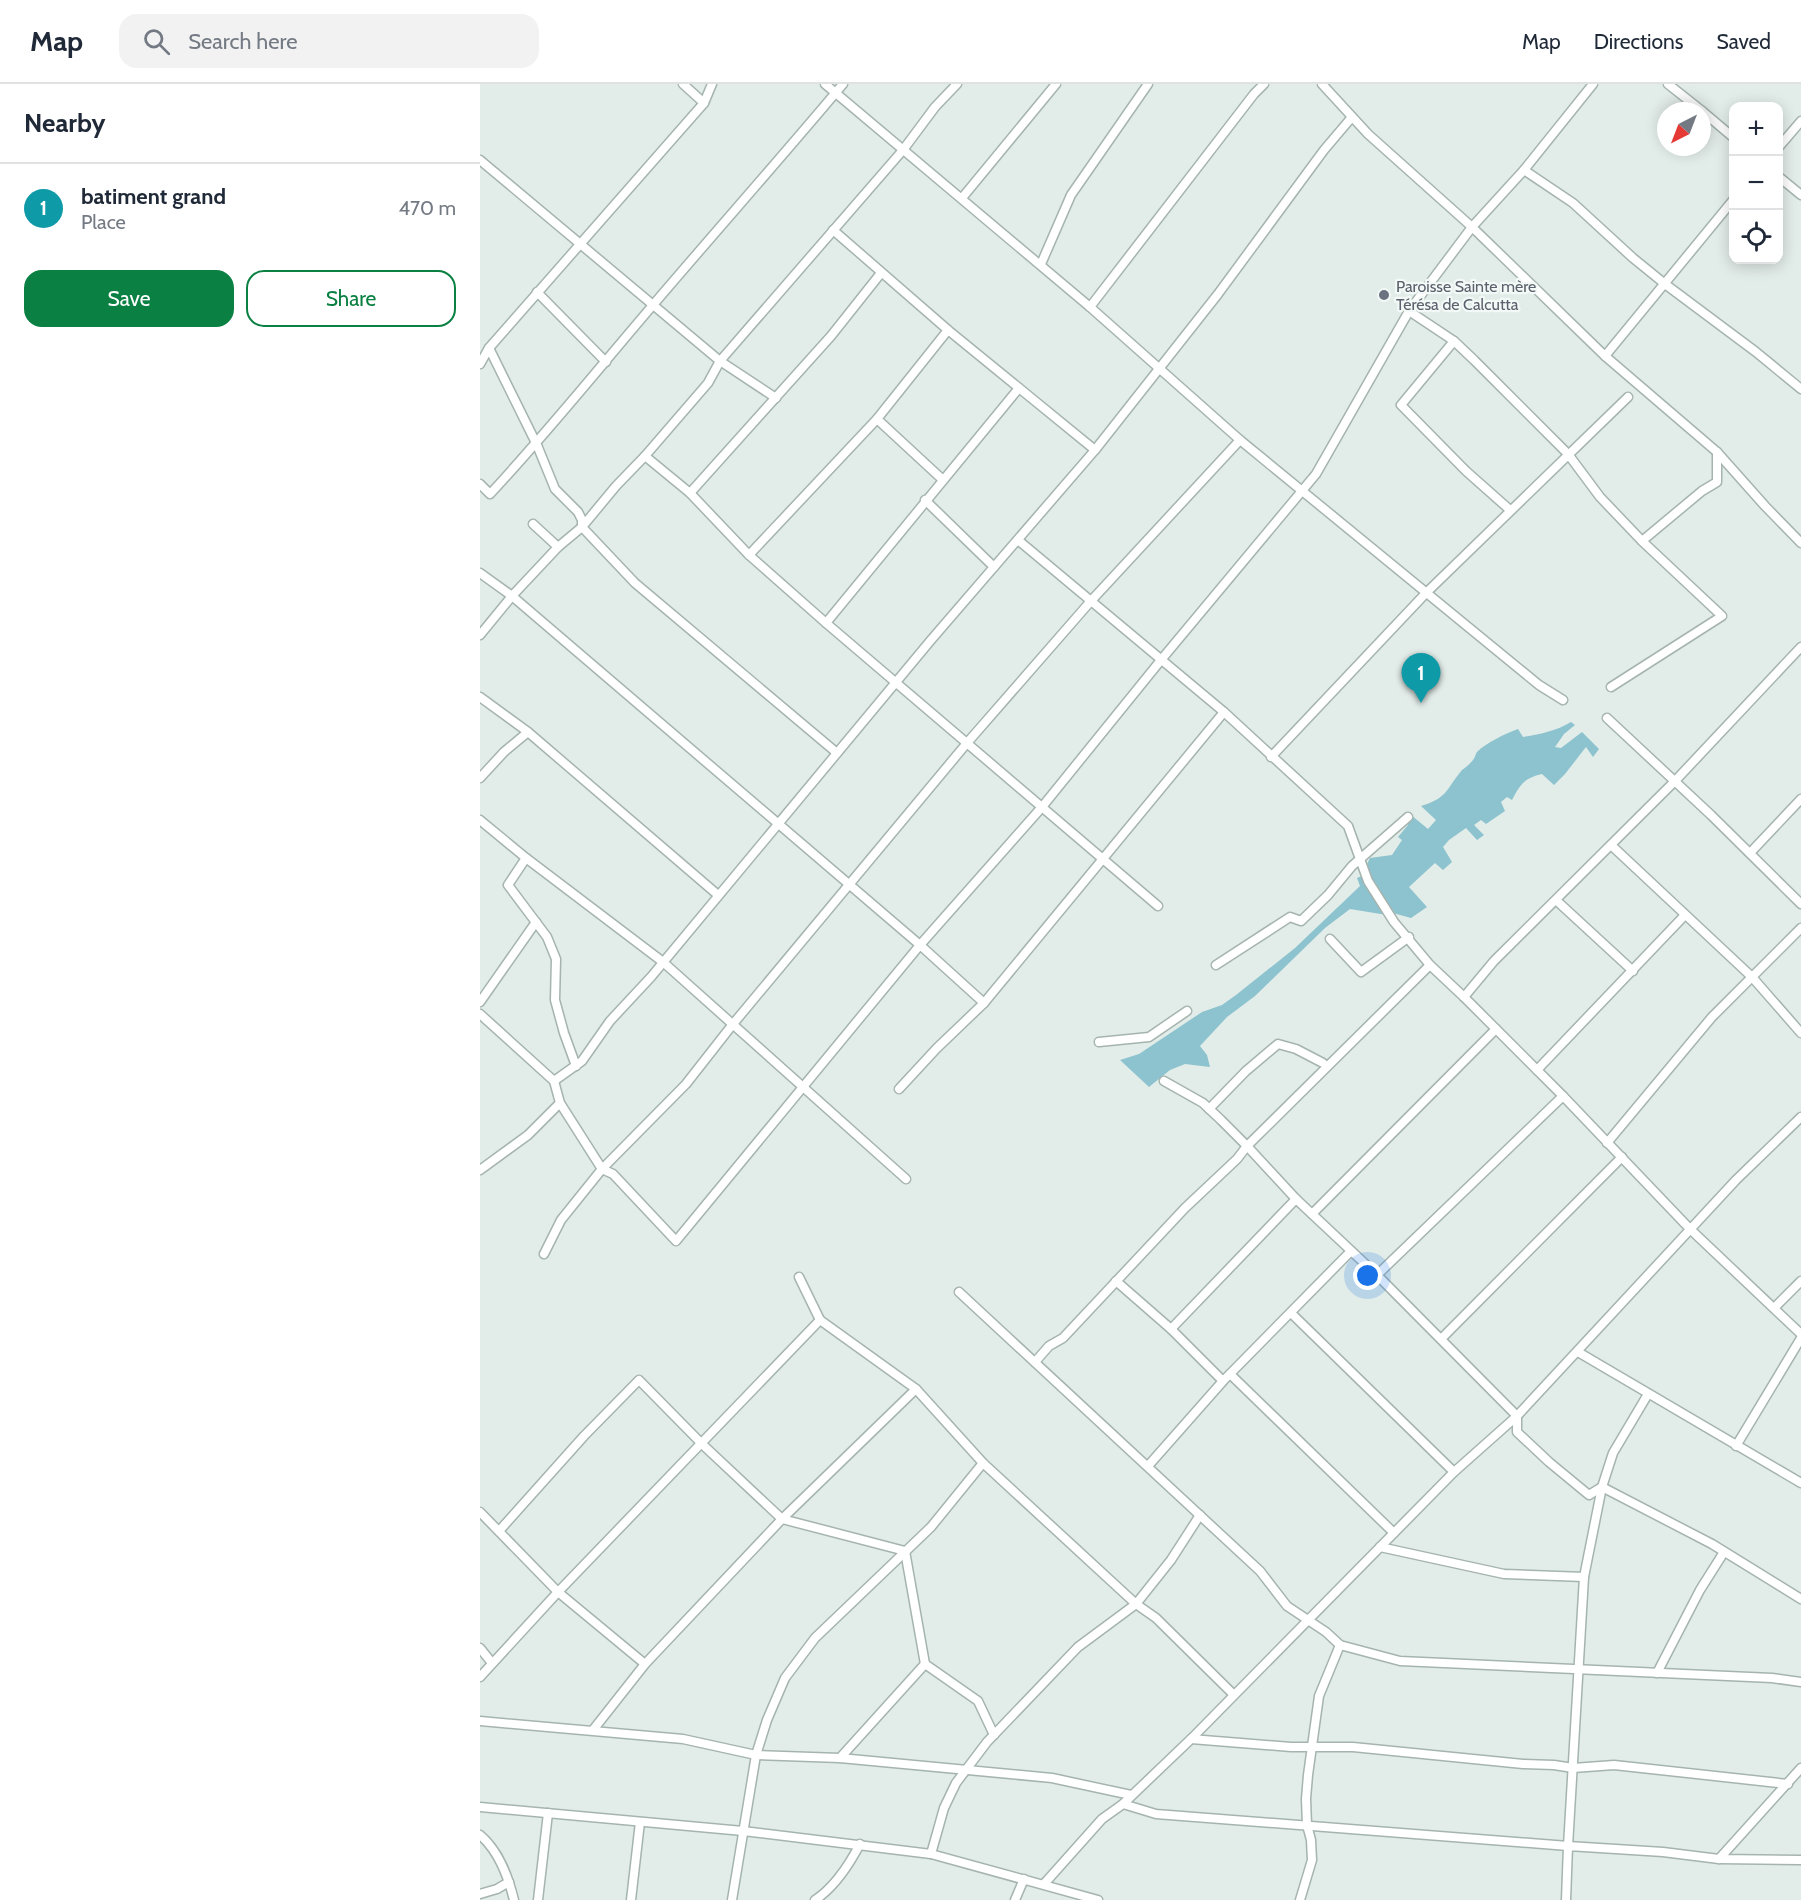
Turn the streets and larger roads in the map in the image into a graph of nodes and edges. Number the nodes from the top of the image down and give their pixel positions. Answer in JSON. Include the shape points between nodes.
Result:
{"nodes":[{"id":1,"x":683,"y":84,"type":"edge"},
{"id":2,"x":712,"y":84,"type":"edge"},
{"id":3,"x":825,"y":84,"type":"edge"},
{"id":4,"x":843,"y":84,"type":"edge"},
{"id":5,"x":957,"y":84,"type":"edge"},
{"id":6,"x":1056,"y":84,"type":"edge"},
{"id":7,"x":1148,"y":84,"type":"edge"},
{"id":8,"x":1264,"y":84,"type":"edge"},
{"id":9,"x":1322,"y":84,"type":"edge"},
{"id":10,"x":1593,"y":84,"type":"edge"},
{"id":11,"x":1668,"y":84,"type":"edge"},
{"id":12,"x":836,"y":92,"type":"junction"},
{"id":13,"x":1691,"y":102,"type":"edge"},
{"id":14,"x":704,"y":103,"type":"junction"},
{"id":15,"x":1352,"y":117,"type":"junction"},
{"id":16,"x":1711,"y":119,"type":"edge"},
{"id":17,"x":1801,"y":122,"type":"edge"},
{"id":18,"x":1729,"y":134,"type":"edge"},
{"id":19,"x":1783,"y":143,"type":"edge"},
{"id":20,"x":903,"y":150,"type":"junction"},
{"id":21,"x":480,"y":160,"type":"edge"},
{"id":22,"x":1524,"y":170,"type":"junction"},
{"id":23,"x":1783,"y":179,"type":"edge"},
{"id":24,"x":1801,"y":195,"type":"edge"},
{"id":25,"x":962,"y":198,"type":"junction"},
{"id":26,"x":1729,"y":206,"type":"edge"},
{"id":27,"x":1472,"y":227,"type":"junction"},
{"id":28,"x":833,"y":230,"type":"junction"},
{"id":29,"x":580,"y":243,"type":"junction"},
{"id":30,"x":1041,"y":264,"type":"junction"},
{"id":31,"x":881,"y":273,"type":"junction"},
{"id":32,"x":1665,"y":284,"type":"junction"},
{"id":33,"x":537,"y":292,"type":"junction"},
{"id":34,"x":652,"y":306,"type":"junction"},
{"id":35,"x":1090,"y":307,"type":"junction"},
{"id":36,"x":1409,"y":311,"type":"junction"},
{"id":37,"x":948,"y":330,"type":"junction"},
{"id":38,"x":1454,"y":341,"type":"junction"},
{"id":39,"x":489,"y":348,"type":"junction"},
{"id":40,"x":1605,"y":356,"type":"junction"},
{"id":41,"x":720,"y":361,"type":"junction"},
{"id":42,"x":606,"y":362,"type":"junction"},
{"id":43,"x":480,"y":364,"type":"edge"},
{"id":44,"x":1160,"y":369,"type":"junction"},
{"id":45,"x":1019,"y":388,"type":"junction"},
{"id":46,"x":1801,"y":389,"type":"edge"},
{"id":47,"x":1628,"y":397,"type":"dead end"},
{"id":48,"x":776,"y":398,"type":"junction"},
{"id":49,"x":877,"y":419,"type":"junction"},
{"id":50,"x":1239,"y":440,"type":"junction"},
{"id":51,"x":537,"y":445,"type":"junction"},
{"id":52,"x":1095,"y":450,"type":"junction"},
{"id":53,"x":1717,"y":452,"type":"junction"},
{"id":54,"x":1568,"y":454,"type":"junction"},
{"id":55,"x":645,"y":456,"type":"junction"},
{"id":56,"x":943,"y":480,"type":"junction"},
{"id":57,"x":480,"y":484,"type":"edge"},
{"id":58,"x":1302,"y":492,"type":"junction"},
{"id":59,"x":690,"y":493,"type":"junction"},
{"id":60,"x":925,"y":500,"type":"junction"},
{"id":61,"x":1510,"y":510,"type":"junction"},
{"id":62,"x":533,"y":524,"type":"dead end"},
{"id":63,"x":582,"y":527,"type":"junction"},
{"id":64,"x":1018,"y":540,"type":"junction"},
{"id":65,"x":1642,"y":541,"type":"junction"},
{"id":66,"x":1801,"y":543,"type":"edge"},
{"id":67,"x":558,"y":547,"type":"junction"},
{"id":68,"x":749,"y":555,"type":"junction"},
{"id":69,"x":994,"y":567,"type":"junction"},
{"id":70,"x":480,"y":573,"type":"edge"},
{"id":71,"x":1426,"y":593,"type":"junction"},
{"id":72,"x":512,"y":596,"type":"junction"},
{"id":73,"x":1090,"y":602,"type":"junction"},
{"id":74,"x":826,"y":623,"type":"junction"},
{"id":75,"x":480,"y":635,"type":"edge"},
{"id":76,"x":1801,"y":647,"type":"edge"},
{"id":77,"x":1161,"y":660,"type":"junction"},
{"id":78,"x":897,"y":683,"type":"junction"},
{"id":79,"x":1611,"y":687,"type":"dead end"},
{"id":80,"x":480,"y":697,"type":"edge"},
{"id":81,"x":1563,"y":700,"type":"dead end"},
{"id":82,"x":1224,"y":712,"type":"junction"},
{"id":83,"x":1606,"y":718,"type":"dead end"},
{"id":84,"x":528,"y":732,"type":"junction"},
{"id":85,"x":967,"y":743,"type":"junction"},
{"id":86,"x":837,"y":753,"type":"junction"},
{"id":87,"x":1271,"y":757,"type":"junction"},
{"id":88,"x":480,"y":778,"type":"edge"},
{"id":89,"x":1675,"y":781,"type":"junction"},
{"id":90,"x":1801,"y":799,"type":"edge"},
{"id":91,"x":1042,"y":807,"type":"junction"},
{"id":92,"x":1408,"y":816,"type":"dead end"},
{"id":93,"x":480,"y":820,"type":"edge"},
{"id":94,"x":778,"y":825,"type":"junction"},
{"id":95,"x":1611,"y":845,"type":"junction"},
{"id":96,"x":1750,"y":853,"type":"junction"},
{"id":97,"x":526,"y":858,"type":"junction"},
{"id":98,"x":1102,"y":858,"type":"junction"},
{"id":99,"x":1360,"y":859,"type":"junction"},
{"id":100,"x":849,"y":885,"type":"junction"},
{"id":101,"x":718,"y":895,"type":"junction"},
{"id":102,"x":1557,"y":901,"type":"junction"},
{"id":103,"x":1801,"y":904,"type":"edge"},
{"id":104,"x":1158,"y":906,"type":"dead end"},
{"id":105,"x":1685,"y":915,"type":"junction"},
{"id":106,"x":536,"y":922,"type":"junction"},
{"id":107,"x":1801,"y":928,"type":"edge"},
{"id":108,"x":1408,"y":937,"type":"junction"},
{"id":109,"x":1330,"y":939,"type":"dead end"},
{"id":110,"x":920,"y":945,"type":"junction"},
{"id":111,"x":663,"y":962,"type":"junction"},
{"id":112,"x":1216,"y":965,"type":"dead end"},
{"id":113,"x":1430,"y":965,"type":"junction"},
{"id":114,"x":1633,"y":971,"type":"junction"},
{"id":115,"x":1752,"y":977,"type":"junction"},
{"id":116,"x":1464,"y":997,"type":"junction"},
{"id":117,"x":480,"y":1002,"type":"edge"},
{"id":118,"x":984,"y":1003,"type":"junction"},
{"id":119,"x":1187,"y":1011,"type":"dead end"},
{"id":120,"x":480,"y":1014,"type":"edge"},
{"id":121,"x":733,"y":1024,"type":"junction"},
{"id":122,"x":1497,"y":1029,"type":"junction"},
{"id":123,"x":1801,"y":1034,"type":"edge"},
{"id":124,"x":1099,"y":1042,"type":"dead end"},
{"id":125,"x":1323,"y":1063,"type":"dead end"},
{"id":126,"x":576,"y":1066,"type":"junction"},
{"id":127,"x":1537,"y":1070,"type":"junction"},
{"id":128,"x":554,"y":1081,"type":"junction"},
{"id":129,"x":1164,"y":1081,"type":"dead end"},
{"id":130,"x":804,"y":1088,"type":"junction"},
{"id":131,"x":899,"y":1089,"type":"dead end"},
{"id":132,"x":1563,"y":1096,"type":"junction"},
{"id":133,"x":560,"y":1103,"type":"junction"},
{"id":134,"x":1209,"y":1109,"type":"junction"},
{"id":135,"x":1801,"y":1118,"type":"edge"},
{"id":136,"x":1607,"y":1143,"type":"junction"},
{"id":137,"x":1247,"y":1146,"type":"junction"},
{"id":138,"x":1622,"y":1157,"type":"junction"},
{"id":139,"x":602,"y":1168,"type":"junction"},
{"id":140,"x":480,"y":1170,"type":"edge"},
{"id":141,"x":906,"y":1179,"type":"dead end"},
{"id":142,"x":1296,"y":1199,"type":"junction"},
{"id":143,"x":1312,"y":1214,"type":"junction"},
{"id":144,"x":1690,"y":1229,"type":"junction"},
{"id":145,"x":1351,"y":1251,"type":"junction"},
{"id":146,"x":544,"y":1254,"type":"dead end"},
{"id":147,"x":1377,"y":1275,"type":"junction"},
{"id":148,"x":799,"y":1277,"type":"dead end"},
{"id":149,"x":1116,"y":1281,"type":"junction"},
{"id":150,"x":1801,"y":1281,"type":"edge"},
{"id":151,"x":959,"y":1292,"type":"dead end"},
{"id":152,"x":1774,"y":1307,"type":"junction"},
{"id":153,"x":1291,"y":1313,"type":"junction"},
{"id":154,"x":820,"y":1320,"type":"junction"},
{"id":155,"x":1171,"y":1329,"type":"junction"},
{"id":156,"x":1801,"y":1336,"type":"edge"},
{"id":157,"x":1441,"y":1339,"type":"junction"},
{"id":158,"x":1578,"y":1352,"type":"junction"},
{"id":159,"x":1035,"y":1362,"type":"junction"},
{"id":160,"x":1227,"y":1378,"type":"junction"},
{"id":161,"x":916,"y":1389,"type":"junction"},
{"id":162,"x":1648,"y":1394,"type":"junction"},
{"id":163,"x":1517,"y":1416,"type":"junction"},
{"id":164,"x":702,"y":1444,"type":"junction"},
{"id":165,"x":1736,"y":1446,"type":"junction"},
{"id":166,"x":983,"y":1463,"type":"junction"},
{"id":167,"x":1148,"y":1466,"type":"junction"},
{"id":168,"x":1454,"y":1472,"type":"junction"},
{"id":169,"x":1801,"y":1483,"type":"edge"},
{"id":170,"x":1602,"y":1487,"type":"junction"},
{"id":171,"x":480,"y":1512,"type":"edge"},
{"id":172,"x":1200,"y":1515,"type":"junction"},
{"id":173,"x":782,"y":1519,"type":"junction"},
{"id":174,"x":499,"y":1531,"type":"junction"},
{"id":175,"x":1394,"y":1533,"type":"junction"},
{"id":176,"x":1380,"y":1547,"type":"junction"},
{"id":177,"x":905,"y":1551,"type":"junction"},
{"id":178,"x":1725,"y":1552,"type":"junction"},
{"id":179,"x":1584,"y":1577,"type":"junction"},
{"id":180,"x":1801,"y":1586,"type":"edge"},
{"id":181,"x":558,"y":1592,"type":"junction"},
{"id":182,"x":1798,"y":1597,"type":"edge"},
{"id":183,"x":1136,"y":1604,"type":"junction"},
{"id":184,"x":1309,"y":1621,"type":"junction"},
{"id":185,"x":1340,"y":1646,"type":"junction"},
{"id":186,"x":480,"y":1648,"type":"edge"},
{"id":187,"x":492,"y":1663,"type":"junction"},
{"id":188,"x":645,"y":1664,"type":"junction"},
{"id":189,"x":925,"y":1664,"type":"junction"},
{"id":190,"x":1580,"y":1669,"type":"junction"},
{"id":191,"x":1657,"y":1673,"type":"junction"},
{"id":192,"x":480,"y":1677,"type":"edge"},
{"id":193,"x":1801,"y":1682,"type":"edge"},
{"id":194,"x":1234,"y":1695,"type":"junction"},
{"id":195,"x":480,"y":1721,"type":"edge"},
{"id":196,"x":593,"y":1730,"type":"junction"},
{"id":197,"x":994,"y":1735,"type":"junction"},
{"id":198,"x":1191,"y":1739,"type":"junction"},
{"id":199,"x":1312,"y":1747,"type":"junction"},
{"id":200,"x":756,"y":1755,"type":"junction"},
{"id":201,"x":840,"y":1758,"type":"junction"},
{"id":202,"x":1573,"y":1768,"type":"junction"},
{"id":203,"x":1801,"y":1768,"type":"edge"},
{"id":204,"x":967,"y":1769,"type":"junction"},
{"id":205,"x":1788,"y":1784,"type":"junction"},
{"id":206,"x":1131,"y":1795,"type":"junction"},
{"id":207,"x":1123,"y":1804,"type":"junction"},
{"id":208,"x":480,"y":1807,"type":"edge"},
{"id":209,"x":548,"y":1813,"type":"junction"},
{"id":210,"x":640,"y":1822,"type":"junction"},
{"id":211,"x":1307,"y":1825,"type":"junction"},
{"id":212,"x":743,"y":1831,"type":"junction"},
{"id":213,"x":481,"y":1837,"type":"edge"},
{"id":214,"x":860,"y":1844,"type":"junction"},
{"id":215,"x":1568,"y":1846,"type":"junction"},
{"id":216,"x":931,"y":1854,"type":"junction"},
{"id":217,"x":1719,"y":1859,"type":"junction"},
{"id":218,"x":1801,"y":1860,"type":"edge"},
{"id":219,"x":1024,"y":1878,"type":"junction"},
{"id":220,"x":509,"y":1882,"type":"junction"},
{"id":221,"x":1044,"y":1884,"type":"junction"},
{"id":222,"x":480,"y":1894,"type":"edge"},
{"id":223,"x":513,"y":1900,"type":"edge"},
{"id":224,"x":538,"y":1900,"type":"edge"},
{"id":225,"x":631,"y":1900,"type":"edge"},
{"id":226,"x":732,"y":1900,"type":"edge"},
{"id":227,"x":816,"y":1900,"type":"edge"},
{"id":228,"x":1015,"y":1900,"type":"edge"},
{"id":229,"x":1098,"y":1900,"type":"edge"},
{"id":230,"x":1300,"y":1900,"type":"edge"},
{"id":231,"x":1566,"y":1900,"type":"edge"}],
"edges":[{"from":1,"to":14,"type":"street"},
{"from":2,"to":14,"type":"street"},
{"from":3,"to":12,"type":"street"},
{"from":4,"to":12,"type":"street"},
{"from":5,"to":20,"type":"street"},
{"from":6,"to":25,"type":"street"},
{"from":7,"to":30,"type":"street","via":[[1071,195]]},
{"from":8,"to":35,"type":"street"},
{"from":9,"to":15,"type":"street"},
{"from":10,"to":22,"type":"street"},
{"from":11,"to":13,"type":"street"},
{"from":12,"to":20,"type":"street"},
{"from":12,"to":34,"type":"street"},
{"from":14,"to":29,"type":"street"},
{"from":15,"to":27,"type":"street"},
{"from":15,"to":44,"type":"street","via":[[1323,150]]},
{"from":16,"to":18,"type":"street"},
{"from":17,"to":19,"type":"street"},
{"from":20,"to":25,"type":"street"},
{"from":20,"to":28,"type":"street"},
{"from":21,"to":29,"type":"street"},
{"from":22,"to":27,"type":"street"},
{"from":22,"to":32,"type":"street","via":[[1573,202]]},
{"from":23,"to":24,"type":"street"},
{"from":25,"to":30,"type":"street"},
{"from":26,"to":32,"type":"street"},
{"from":27,"to":36,"type":"street"},
{"from":27,"to":40,"type":"street"},
{"from":28,"to":31,"type":"street"},
{"from":28,"to":41,"type":"street"},
{"from":29,"to":33,"type":"street"},
{"from":29,"to":34,"type":"street"},
{"from":30,"to":35,"type":"street"},
{"from":31,"to":37,"type":"street"},
{"from":31,"to":48,"type":"street"},
{"from":32,"to":40,"type":"street"},
{"from":32,"to":46,"type":"street"},
{"from":33,"to":39,"type":"street"},
{"from":33,"to":42,"type":"street"},
{"from":34,"to":41,"type":"street"},
{"from":34,"to":42,"type":"street"},
{"from":35,"to":44,"type":"street"},
{"from":36,"to":38,"type":"street"},
{"from":36,"to":58,"type":"street"},
{"from":37,"to":45,"type":"street"},
{"from":37,"to":49,"type":"street"},
{"from":38,"to":54,"type":"street"},
{"from":38,"to":61,"type":"street","via":[[1401,405]]},
{"from":39,"to":43,"type":"street"},
{"from":39,"to":51,"type":"street"},
{"from":40,"to":53,"type":"street"},
{"from":41,"to":48,"type":"street"},
{"from":41,"to":55,"type":"street","via":[[708,382]]},
{"from":42,"to":51,"type":"street"},
{"from":44,"to":50,"type":"street"},
{"from":44,"to":52,"type":"street"},
{"from":45,"to":52,"type":"street"},
{"from":45,"to":56,"type":"street"},
{"from":47,"to":54,"type":"street"},
{"from":48,"to":59,"type":"street"},
{"from":49,"to":56,"type":"street"},
{"from":49,"to":68,"type":"street"},
{"from":50,"to":58,"type":"street"},
{"from":50,"to":73,"type":"street"},
{"from":51,"to":57,"type":"street","via":[[490,494]]},
{"from":51,"to":63,"type":"street","via":[[555,489],[578,512]]},
{"from":52,"to":64,"type":"street"},
{"from":53,"to":65,"type":"street","via":[[1717,482]]},
{"from":53,"to":66,"type":"street"},
{"from":54,"to":61,"type":"street"},
{"from":54,"to":65,"type":"street","via":[[1600,497]]},
{"from":55,"to":59,"type":"street"},
{"from":55,"to":63,"type":"street"},
{"from":56,"to":60,"type":"street"},
{"from":58,"to":71,"type":"street"},
{"from":58,"to":77,"type":"street"},
{"from":59,"to":68,"type":"street"},
{"from":60,"to":69,"type":"street"},
{"from":60,"to":74,"type":"street"},
{"from":61,"to":71,"type":"street"},
{"from":62,"to":67,"type":"street"},
{"from":63,"to":67,"type":"street"},
{"from":63,"to":86,"type":"street","via":[[635,583]]},
{"from":64,"to":69,"type":"street"},
{"from":64,"to":73,"type":"street"},
{"from":65,"to":79,"type":"street","via":[[1722,616]]},
{"from":67,"to":72,"type":"street"},
{"from":68,"to":74,"type":"street"},
{"from":69,"to":78,"type":"street"},
{"from":70,"to":72,"type":"street"},
{"from":71,"to":81,"type":"street","via":[[1539,686]]},
{"from":71,"to":87,"type":"street"},
{"from":72,"to":75,"type":"street"},
{"from":72,"to":94,"type":"street"},
{"from":73,"to":77,"type":"street"},
{"from":73,"to":85,"type":"street"},
{"from":74,"to":78,"type":"street"},
{"from":76,"to":89,"type":"street"},
{"from":77,"to":82,"type":"street"},
{"from":77,"to":91,"type":"street"},
{"from":78,"to":85,"type":"street"},
{"from":78,"to":86,"type":"street"},
{"from":80,"to":84,"type":"street"},
{"from":82,"to":87,"type":"street"},
{"from":82,"to":98,"type":"street"},
{"from":83,"to":89,"type":"street"},
{"from":84,"to":88,"type":"street"},
{"from":84,"to":101,"type":"street"},
{"from":85,"to":91,"type":"street"},
{"from":85,"to":100,"type":"street"},
{"from":86,"to":94,"type":"street"},
{"from":87,"to":99,"type":"street","via":[[1348,826]]},
{"from":89,"to":95,"type":"street"},
{"from":89,"to":96,"type":"street"},
{"from":90,"to":96,"type":"street"},
{"from":91,"to":98,"type":"street"},
{"from":91,"to":110,"type":"street"},
{"from":92,"to":99,"type":"street"},
{"from":93,"to":97,"type":"street"},
{"from":94,"to":100,"type":"street"},
{"from":94,"to":101,"type":"street"},
{"from":95,"to":102,"type":"street"},
{"from":95,"to":105,"type":"street"},
{"from":96,"to":103,"type":"street"},
{"from":97,"to":106,"type":"street","via":[[508,885]]},
{"from":97,"to":111,"type":"street"},
{"from":98,"to":104,"type":"street"},
{"from":98,"to":118,"type":"street"},
{"from":99,"to":108,"type":"street","via":[[1379,900]]},
{"from":99,"to":112,"type":"street","via":[[1300,921],[1290,917]]},
{"from":100,"to":110,"type":"street"},
{"from":100,"to":121,"type":"street"},
{"from":101,"to":111,"type":"street"},
{"from":102,"to":114,"type":"street"},
{"from":102,"to":116,"type":"street"},
{"from":105,"to":114,"type":"street"},
{"from":105,"to":115,"type":"street"},
{"from":106,"to":117,"type":"street"},
{"from":106,"to":126,"type":"street","via":[[556,959],[555,1000]]},
{"from":107,"to":115,"type":"street"},
{"from":108,"to":109,"type":"street","via":[[1361,972]]},
{"from":108,"to":113,"type":"street"},
{"from":110,"to":118,"type":"street"},
{"from":110,"to":130,"type":"street"},
{"from":111,"to":121,"type":"street"},
{"from":111,"to":126,"type":"street"},
{"from":113,"to":116,"type":"street"},
{"from":113,"to":137,"type":"street"},
{"from":114,"to":127,"type":"street"},
{"from":115,"to":123,"type":"street"},
{"from":115,"to":136,"type":"street","via":[[1712,1017]]},
{"from":116,"to":122,"type":"street"},
{"from":118,"to":131,"type":"street"},
{"from":119,"to":124,"type":"street","via":[[1149,1037]]},
{"from":120,"to":128,"type":"street"},
{"from":121,"to":130,"type":"street"},
{"from":121,"to":139,"type":"street","via":[[686,1084]]},
{"from":122,"to":127,"type":"street"},
{"from":122,"to":143,"type":"street"},
{"from":125,"to":134,"type":"street","via":[[1278,1044]]},
{"from":126,"to":128,"type":"street"},
{"from":127,"to":132,"type":"street"},
{"from":128,"to":133,"type":"street"},
{"from":129,"to":134,"type":"street"},
{"from":130,"to":139,"type":"street","via":[[676,1241],[613,1174]]},
{"from":130,"to":141,"type":"street"},
{"from":132,"to":136,"type":"street"},
{"from":132,"to":147,"type":"street"},
{"from":133,"to":139,"type":"street"},
{"from":133,"to":140,"type":"street","via":[[528,1135]]},
{"from":134,"to":137,"type":"street"},
{"from":135,"to":144,"type":"street"},
{"from":136,"to":138,"type":"street"},
{"from":137,"to":142,"type":"street"},
{"from":137,"to":149,"type":"street"},
{"from":138,"to":144,"type":"street"},
{"from":138,"to":157,"type":"street"},
{"from":139,"to":146,"type":"street","via":[[561,1220]]},
{"from":142,"to":143,"type":"street"},
{"from":142,"to":155,"type":"street"},
{"from":143,"to":145,"type":"street"},
{"from":144,"to":152,"type":"street"},
{"from":144,"to":158,"type":"street"},
{"from":145,"to":147,"type":"street"},
{"from":145,"to":153,"type":"street"},
{"from":147,"to":157,"type":"street"},
{"from":148,"to":154,"type":"street"},
{"from":149,"to":155,"type":"street"},
{"from":149,"to":159,"type":"street"},
{"from":150,"to":152,"type":"street"},
{"from":151,"to":159,"type":"street"},
{"from":152,"to":156,"type":"street"},
{"from":153,"to":160,"type":"street"},
{"from":153,"to":168,"type":"street"},
{"from":154,"to":161,"type":"street"},
{"from":154,"to":164,"type":"street"},
{"from":155,"to":160,"type":"street"},
{"from":156,"to":165,"type":"street"},
{"from":157,"to":163,"type":"street"},
{"from":158,"to":162,"type":"street"},
{"from":158,"to":163,"type":"street"},
{"from":159,"to":167,"type":"street"},
{"from":160,"to":167,"type":"street"},
{"from":160,"to":175,"type":"street"},
{"from":161,"to":166,"type":"street"},
{"from":161,"to":173,"type":"street"},
{"from":162,"to":165,"type":"street"},
{"from":162,"to":170,"type":"street","via":[[1613,1453]]},
{"from":163,"to":168,"type":"street"},
{"from":163,"to":170,"type":"street","via":[[1517,1432],[1589,1495]]},
{"from":164,"to":173,"type":"street"},
{"from":164,"to":174,"type":"street","via":[[639,1380]]},
{"from":164,"to":181,"type":"street"},
{"from":165,"to":169,"type":"street"},
{"from":166,"to":177,"type":"street","via":[[931,1527]]},
{"from":166,"to":183,"type":"street"},
{"from":167,"to":172,"type":"street"},
{"from":168,"to":175,"type":"street"},
{"from":170,"to":178,"type":"street"},
{"from":170,"to":179,"type":"street"},
{"from":171,"to":174,"type":"street"},
{"from":172,"to":183,"type":"street"},
{"from":172,"to":184,"type":"street","via":[[1260,1571],[1287,1606]]},
{"from":173,"to":177,"type":"street"},
{"from":173,"to":188,"type":"street"},
{"from":174,"to":181,"type":"street"},
{"from":175,"to":176,"type":"street"},
{"from":176,"to":179,"type":"street","via":[[1504,1574]]},
{"from":176,"to":184,"type":"street"},
{"from":177,"to":189,"type":"street"},
{"from":177,"to":200,"type":"street","via":[[815,1638],[785,1678]]},
{"from":178,"to":182,"type":"street"},
{"from":178,"to":191,"type":"street","via":[[1700,1590]]},
{"from":179,"to":190,"type":"street"},
{"from":180,"to":182,"type":"street"},
{"from":181,"to":187,"type":"street"},
{"from":181,"to":188,"type":"street"},
{"from":183,"to":194,"type":"street","via":[[1156,1618]]},
{"from":183,"to":197,"type":"street","via":[[1078,1647]]},
{"from":184,"to":185,"type":"street"},
{"from":184,"to":194,"type":"street"},
{"from":185,"to":190,"type":"street","via":[[1400,1661]]},
{"from":185,"to":199,"type":"street","via":[[1319,1696]]},
{"from":186,"to":187,"type":"street"},
{"from":187,"to":192,"type":"street"},
{"from":188,"to":196,"type":"street"},
{"from":189,"to":197,"type":"street","via":[[978,1701]]},
{"from":189,"to":201,"type":"street"},
{"from":190,"to":191,"type":"street"},
{"from":190,"to":202,"type":"street"},
{"from":191,"to":193,"type":"street"},
{"from":194,"to":198,"type":"street"},
{"from":195,"to":196,"type":"street"},
{"from":196,"to":200,"type":"street","via":[[683,1738]]},
{"from":197,"to":204,"type":"street"},
{"from":198,"to":199,"type":"street"},
{"from":198,"to":206,"type":"street"},
{"from":199,"to":202,"type":"street","via":[[1353,1747]]},
{"from":199,"to":211,"type":"street"},
{"from":200,"to":201,"type":"street"},
{"from":200,"to":212,"type":"street"},
{"from":201,"to":204,"type":"street"},
{"from":202,"to":205,"type":"street","via":[[1614,1765]]},
{"from":202,"to":215,"type":"street"},
{"from":203,"to":205,"type":"street"},
{"from":204,"to":206,"type":"street","via":[[1052,1778]]},
{"from":204,"to":216,"type":"street","via":[[944,1808]]},
{"from":205,"to":217,"type":"street"},
{"from":206,"to":207,"type":"street"},
{"from":207,"to":211,"type":"street","via":[[1156,1814]]},
{"from":207,"to":221,"type":"street","via":[[1102,1819]]},
{"from":208,"to":209,"type":"street"},
{"from":209,"to":210,"type":"street"},
{"from":209,"to":224,"type":"street"},
{"from":210,"to":212,"type":"street"},
{"from":210,"to":225,"type":"street"},
{"from":211,"to":215,"type":"street"},
{"from":211,"to":230,"type":"street","via":[[1312,1860]]},
{"from":212,"to":214,"type":"street"},
{"from":212,"to":226,"type":"street"},
{"from":213,"to":220,"type":"street","via":[[492,1845]]},
{"from":214,"to":216,"type":"street"},
{"from":214,"to":227,"type":"street","via":[[837,1880]]},
{"from":215,"to":217,"type":"street"},
{"from":215,"to":231,"type":"street"},
{"from":216,"to":219,"type":"street"},
{"from":217,"to":218,"type":"street"},
{"from":219,"to":221,"type":"street"},
{"from":219,"to":228,"type":"street"},
{"from":220,"to":222,"type":"street"},
{"from":220,"to":223,"type":"street"},
{"from":221,"to":229,"type":"street"}]}
